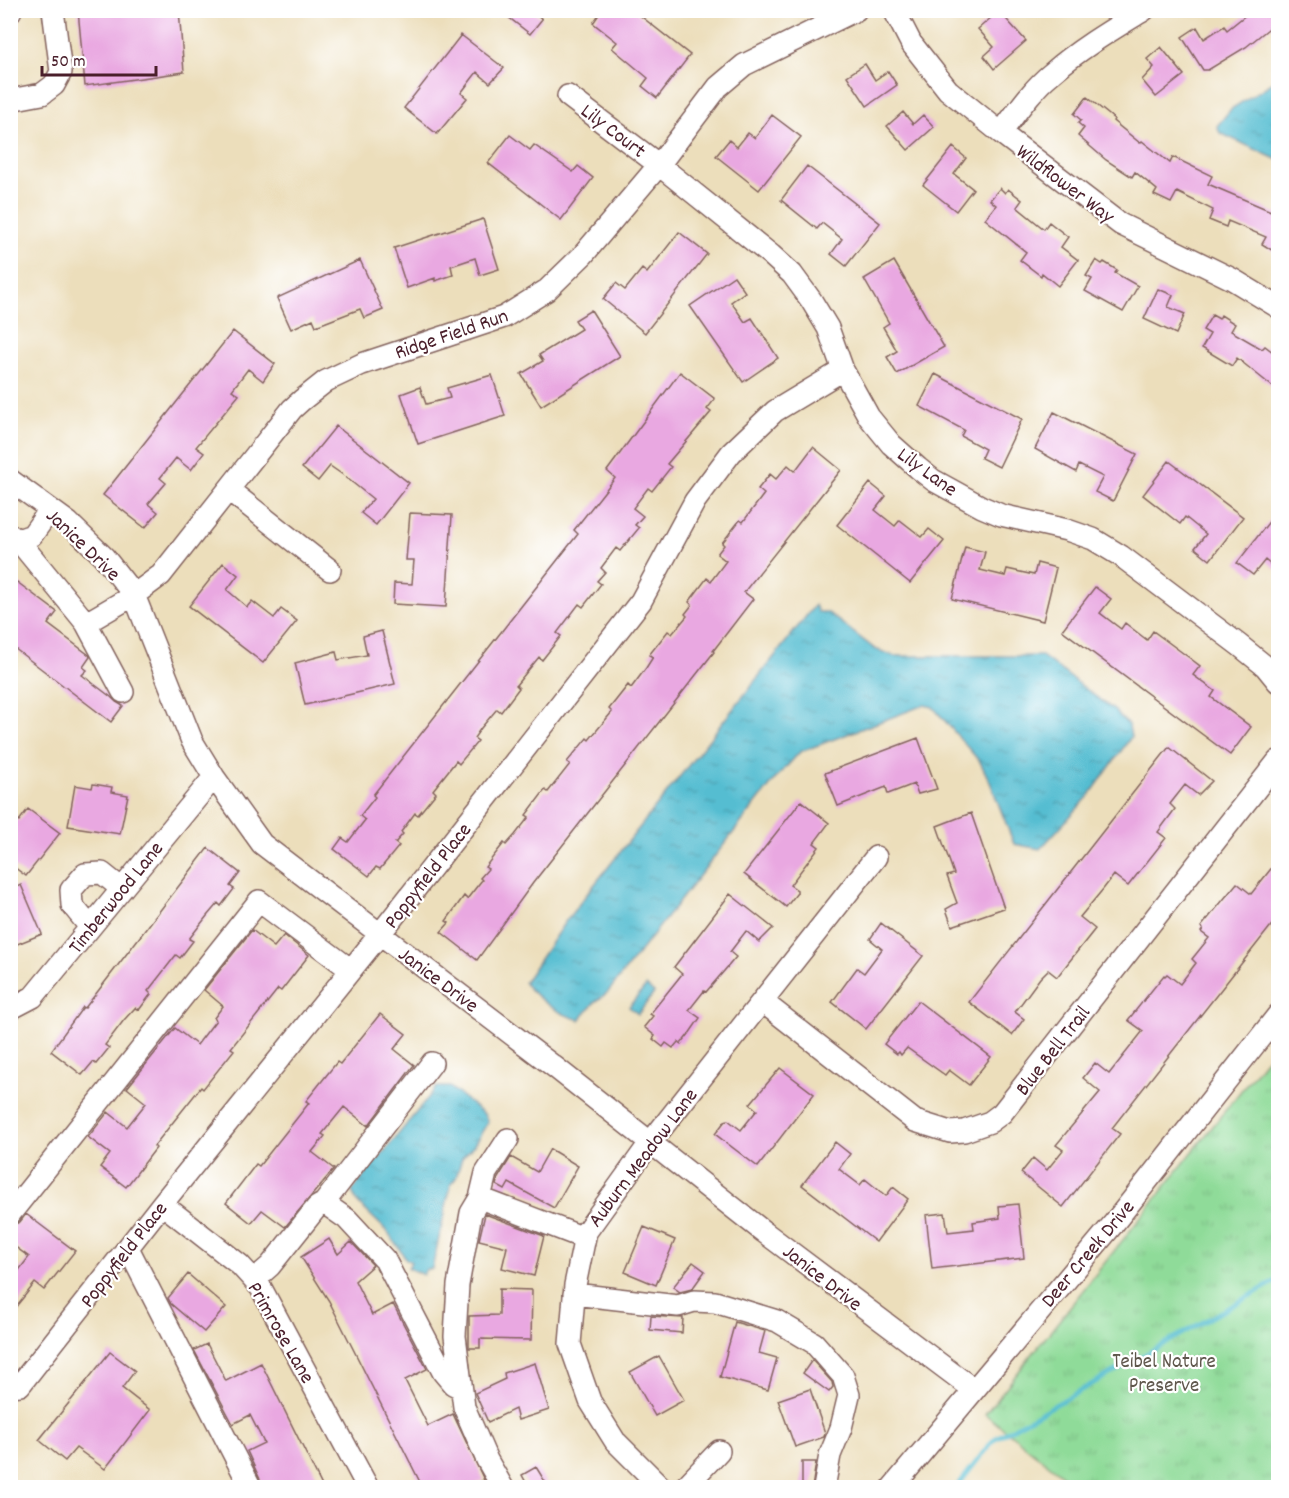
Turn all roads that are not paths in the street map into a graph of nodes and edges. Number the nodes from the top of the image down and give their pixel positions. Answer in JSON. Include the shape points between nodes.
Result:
{"nodes":[{"id":1,"x":52,"y":10,"type":"edge"},
{"id":2,"x":856,"y":10,"type":"edge"},
{"id":3,"x":894,"y":10,"type":"edge"},
{"id":4,"x":1144,"y":10,"type":"edge"},
{"id":5,"x":568,"y":96,"type":"dead end"},
{"id":6,"x":10,"y":100,"type":"edge"},
{"id":7,"x":1001,"y":133,"type":"junction"},
{"id":8,"x":659,"y":165,"type":"junction"},
{"id":9,"x":1278,"y":307,"type":"edge"},
{"id":10,"x":843,"y":370,"type":"junction"},
{"id":11,"x":10,"y":480,"type":"edge"},
{"id":12,"x":229,"y":490,"type":"junction"},
{"id":13,"x":50,"y":510,"type":"junction"},
{"id":14,"x":14,"y":537,"type":"edge"},
{"id":15,"x":330,"y":570,"type":"dead end"},
{"id":16,"x":134,"y":595,"type":"junction"},
{"id":17,"x":86,"y":623,"type":"junction"},
{"id":18,"x":1278,"y":682,"type":"edge"},
{"id":19,"x":123,"y":692,"type":"dead end"},
{"id":20,"x":1278,"y":761,"type":"edge"},
{"id":21,"x":214,"y":777,"type":"junction"},
{"id":22,"x":876,"y":857,"type":"dead end"},
{"id":23,"x":122,"y":889,"type":"junction"},
{"id":24,"x":90,"y":927,"type":"junction"},
{"id":25,"x":380,"y":934,"type":"junction"},
{"id":26,"x":351,"y":970,"type":"junction"},
{"id":27,"x":763,"y":1002,"type":"junction"},
{"id":28,"x":10,"y":1009,"type":"edge"},
{"id":29,"x":1278,"y":1015,"type":"edge"},
{"id":30,"x":432,"y":1063,"type":"dead end"},
{"id":31,"x":508,"y":1139,"type":"dead end"},
{"id":32,"x":650,"y":1143,"type":"junction"},
{"id":33,"x":480,"y":1198,"type":"junction"},
{"id":34,"x":324,"y":1203,"type":"junction"},
{"id":35,"x":162,"y":1204,"type":"junction"},
{"id":36,"x":10,"y":1214,"type":"edge"},
{"id":37,"x":584,"y":1238,"type":"junction"},
{"id":38,"x":128,"y":1248,"type":"junction"},
{"id":39,"x":254,"y":1280,"type":"junction"},
{"id":40,"x":574,"y":1294,"type":"junction"},
{"id":41,"x":10,"y":1386,"type":"edge"},
{"id":42,"x":461,"y":1388,"type":"junction"},
{"id":43,"x":973,"y":1389,"type":"junction"},
{"id":44,"x":719,"y":1451,"type":"dead end"},
{"id":45,"x":251,"y":1488,"type":"edge"},
{"id":46,"x":368,"y":1488,"type":"edge"},
{"id":47,"x":503,"y":1488,"type":"edge"},
{"id":48,"x":662,"y":1488,"type":"edge"},
{"id":49,"x":684,"y":1488,"type":"edge"},
{"id":50,"x":824,"y":1488,"type":"edge"},
{"id":51,"x":892,"y":1488,"type":"edge"}],
"edges":[{"from":1,"to":6,"type":"street","via":[[61,72],[42,94]]},
{"from":2,"to":8,"type":"street","name":"Ridge Field Run","via":[[744,65],[718,87]]},
{"from":3,"to":7,"type":"street","name":"Wildflower Way","via":[[911,44],[948,90]]},
{"from":4,"to":7,"type":"street","via":[[1051,73]]},
{"from":5,"to":8,"type":"street","name":"Lily Court"},
{"from":7,"to":9,"type":"street","name":"Wildflower Way","via":[[1120,224],[1232,279]]},
{"from":8,"to":10,"type":"street","name":"Lily Lane","via":[[792,274],[828,328]]},
{"from":8,"to":12,"type":"street","name":"Ridge Field Run","via":[[548,290],[505,316],[362,364],[326,381],[292,409]]},
{"from":10,"to":18,"type":"street","name":"Lily Lane","via":[[869,417],[891,444],[933,480],[1001,515],[1093,539],[1245,650]]},
{"from":10,"to":25,"type":"street","name":"Poppyfield Place","via":[[775,411],[731,453],[695,501],[641,601]]},
{"from":11,"to":13,"type":"street","name":"Janice Drive"},
{"from":12,"to":15,"type":"street"},
{"from":12,"to":16,"type":"street","name":"Ridge Field Run","via":[[161,576]]},
{"from":13,"to":14,"type":"street","via":[[32,535]]},
{"from":13,"to":16,"type":"street","name":"Janice Drive","via":[[104,557]]},
{"from":14,"to":17,"type":"street"},
{"from":16,"to":17,"type":"street","name":"Ridge Field Run"},
{"from":16,"to":21,"type":"street","name":"Janice Drive","via":[[192,741]]},
{"from":17,"to":19,"type":"street"},
{"from":20,"to":27,"type":"street","name":"Blue Bell Trail","via":[[1013,1100],[990,1122],[950,1132],[915,1121]]},
{"from":21,"to":23,"type":"street","name":"Timberwood Lane"},
{"from":21,"to":25,"type":"street","name":"Janice Drive","via":[[262,844]]},
{"from":22,"to":27,"type":"street","name":"Auburn Meadow Lane"},
{"from":23,"to":24,"type":"street","name":"Timberwood Lane"},
{"from":23,"to":24,"type":"street","via":[[102,873],[85,874],[71,890],[72,905]]},
{"from":24,"to":28,"type":"street","name":"Timberwood Lane","via":[[33,998]]},
{"from":25,"to":26,"type":"street","name":"Poppyfield Place"},
{"from":25,"to":32,"type":"street","name":"Janice Drive"},
{"from":26,"to":35,"type":"street","name":"Poppyfield Place"},
{"from":26,"to":36,"type":"street","via":[[259,901]]},
{"from":27,"to":32,"type":"street","name":"Auburn Meadow Lane"},
{"from":29,"to":43,"type":"street","name":"Deer Creek Drive","via":[[1114,1223]]},
{"from":30,"to":34,"type":"street"},
{"from":31,"to":33,"type":"street","via":[[486,1173]]},
{"from":32,"to":37,"type":"street","name":"Auburn Meadow Lane"},
{"from":32,"to":43,"type":"street","name":"Janice Drive"},
{"from":33,"to":37,"type":"street"},
{"from":33,"to":42,"type":"street","via":[[471,1213],[458,1285],[455,1336]]},
{"from":34,"to":39,"type":"street"},
{"from":34,"to":42,"type":"street","via":[[347,1219],[385,1260],[442,1372]]},
{"from":35,"to":38,"type":"street","name":"Poppyfield Place"},
{"from":35,"to":39,"type":"street","name":"Primrose Lane","via":[[240,1264]]},
{"from":37,"to":40,"type":"street","name":"Auburn Meadow Lane"},
{"from":38,"to":41,"type":"street","name":"Poppyfield Place","via":[[20,1385]]},
{"from":38,"to":45,"type":"street"},
{"from":39,"to":46,"type":"street","name":"Primrose Lane"},
{"from":40,"to":48,"type":"street","name":"Auburn Meadow Lane","via":[[570,1344],[590,1401],[615,1441]]},
{"from":40,"to":50,"type":"street","via":[[678,1306],[694,1301],[715,1302],[777,1321],[814,1343],[843,1376],[849,1395]]},
{"from":42,"to":47,"type":"street","via":[[464,1407]]},
{"from":43,"to":51,"type":"street","name":"Deer Creek Drive"},
{"from":44,"to":49,"type":"street"}]}
